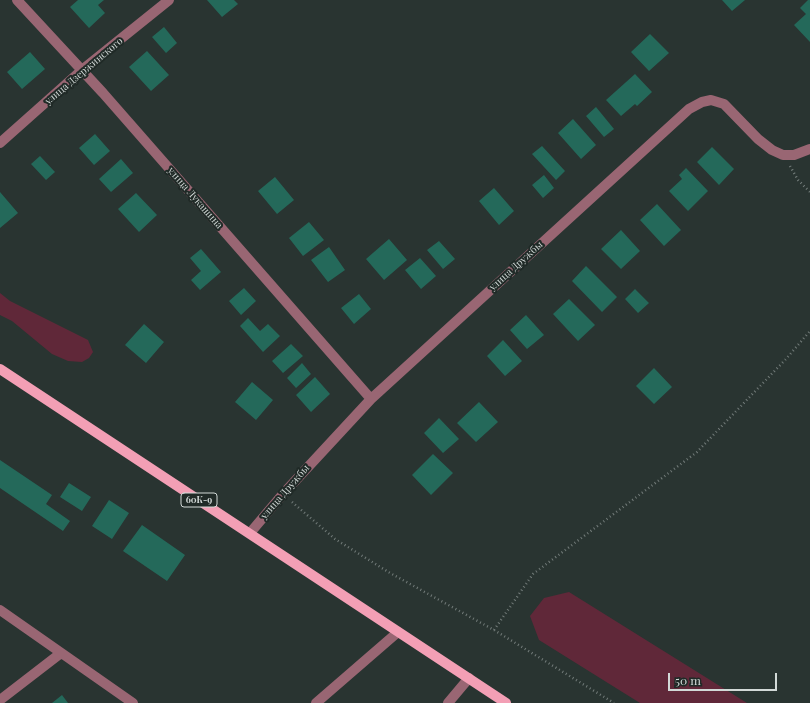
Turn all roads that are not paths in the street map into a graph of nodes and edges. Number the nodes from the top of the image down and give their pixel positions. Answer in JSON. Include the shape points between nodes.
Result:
{"nodes":[{"id":1,"x":17,"y":0,"type":"edge"},
{"id":2,"x":169,"y":0,"type":"edge"},
{"id":3,"x":82,"y":70,"type":"junction"},
{"id":4,"x":0,"y":143,"type":"edge"},
{"id":5,"x":810,"y":148,"type":"edge"},
{"id":6,"x":0,"y":368,"type":"edge"},
{"id":7,"x":371,"y":398,"type":"junction"},
{"id":8,"x":250,"y":533,"type":"junction"},
{"id":9,"x":0,"y":610,"type":"edge"},
{"id":10,"x":398,"y":632,"type":"junction"},
{"id":11,"x":61,"y":653,"type":"junction"},
{"id":12,"x":469,"y":678,"type":"junction"},
{"id":13,"x":0,"y":700,"type":"edge"},
{"id":14,"x":133,"y":703,"type":"edge"},
{"id":15,"x":316,"y":703,"type":"edge"},
{"id":16,"x":448,"y":703,"type":"edge"},
{"id":17,"x":506,"y":703,"type":"edge"}],
"edges":[{"from":1,"to":3,"type":"street","name":"улица Лукашина"},
{"from":2,"to":3,"type":"street","name":"улица Дзержинского"},
{"from":3,"to":4,"type":"street","name":"улица Дзержинского"},
{"from":3,"to":7,"type":"street","name":"улица Лукашина"},
{"from":5,"to":7,"type":"street","name":"улица Дружбы","via":[[794,155],[783,155],[772,150],[724,104],[711,100],[689,109]]},
{"from":6,"to":8,"type":"main road","number":"60К-9"},
{"from":7,"to":8,"type":"street","name":"улица Дружбы"},
{"from":8,"to":10,"type":"main road","number":"60К-9"},
{"from":9,"to":11,"type":"street"},
{"from":10,"to":12,"type":"main road","number":"60К-9"},
{"from":10,"to":15,"type":"street"},
{"from":11,"to":13,"type":"street"},
{"from":11,"to":14,"type":"street"},
{"from":12,"to":16,"type":"street"},
{"from":12,"to":17,"type":"main road","number":"60К-9"}]}
